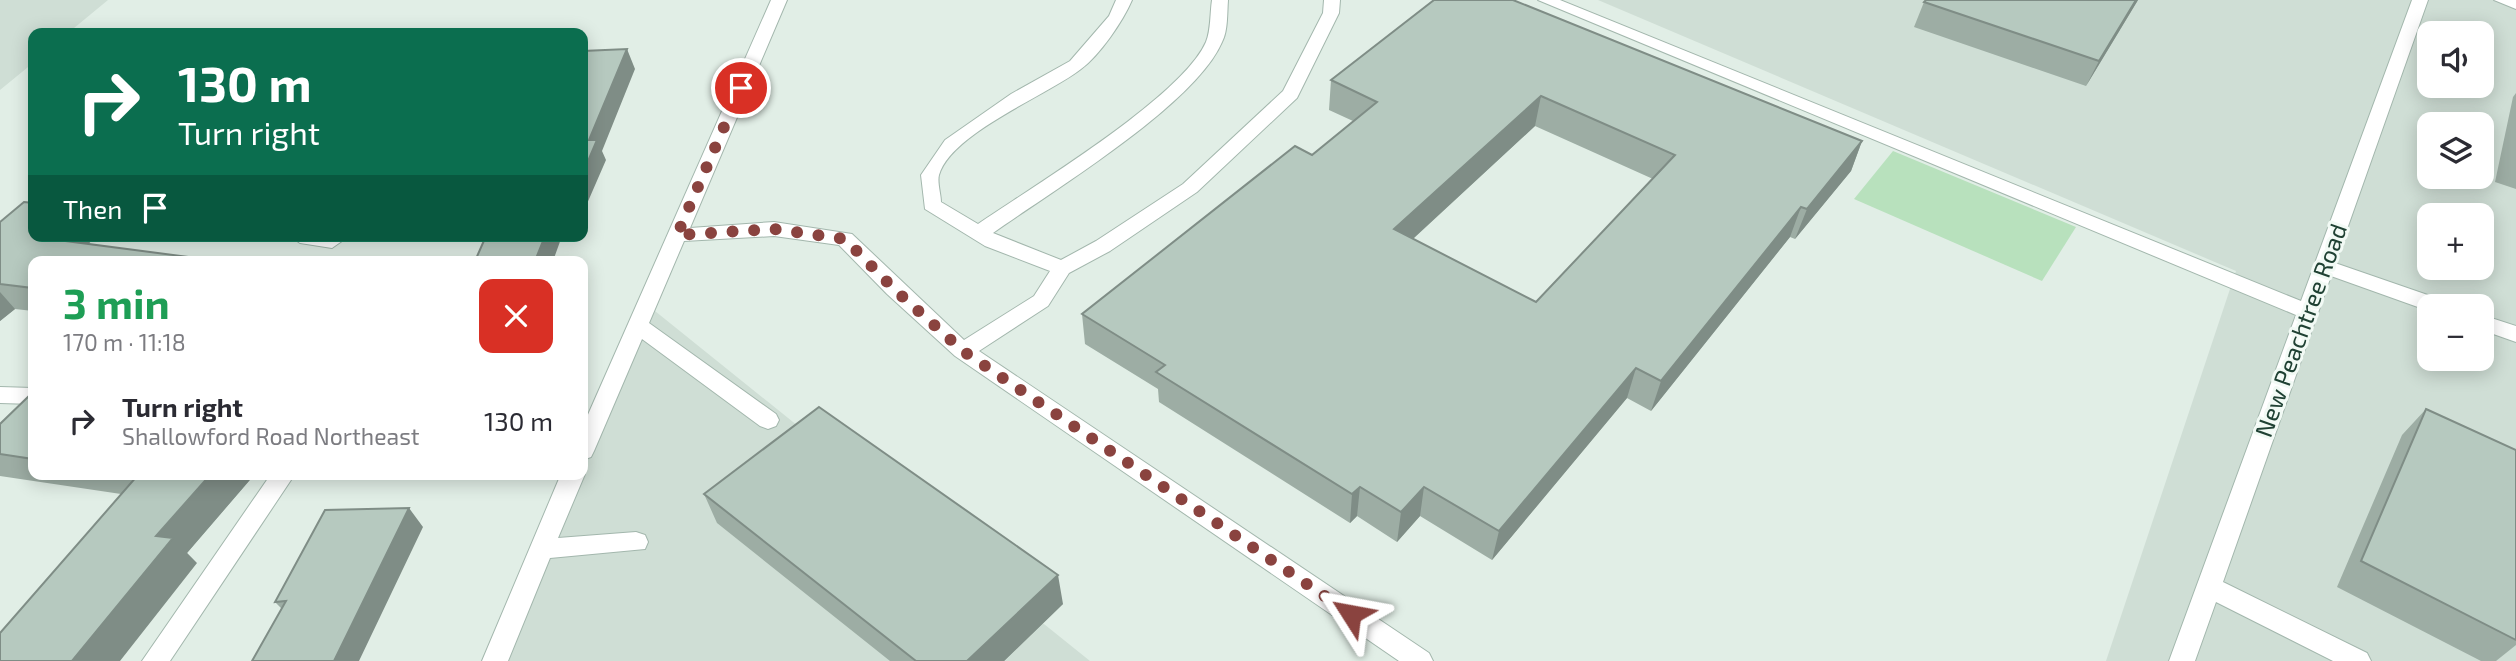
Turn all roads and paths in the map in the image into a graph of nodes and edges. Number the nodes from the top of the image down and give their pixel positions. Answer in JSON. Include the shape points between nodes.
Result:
{"nodes":[{"id":1,"x":779,"y":0,"type":"edge"},
{"id":2,"x":1124,"y":0,"type":"edge"},
{"id":3,"x":1220,"y":0,"type":"edge"},
{"id":4,"x":1332,"y":0,"type":"edge"},
{"id":5,"x":1546,"y":0,"type":"edge"},
{"id":6,"x":2420,"y":0,"type":"edge"},
{"id":7,"x":2502,"y":0,"type":"edge"},
{"id":8,"x":2516,"y":4,"type":"edge"},
{"id":9,"x":979,"y":233,"type":"junction"},
{"id":10,"x":677,"y":235,"type":"junction"},
{"id":11,"x":2323,"y":266,"type":"junction"},
{"id":12,"x":1062,"y":268,"type":"junction"},
{"id":13,"x":2417,"y":299,"type":"edge"},
{"id":14,"x":2307,"y":311,"type":"junction"},
{"id":15,"x":638,"y":325,"type":"junction"},
{"id":16,"x":2494,"y":326,"type":"edge"},
{"id":17,"x":2516,"y":334,"type":"edge"},
{"id":18,"x":963,"y":351,"type":"junction"},
{"id":19,"x":0,"y":395,"type":"edge"},
{"id":20,"x":28,"y":396,"type":"edge"},
{"id":21,"x":768,"y":420,"type":"dead end"},
{"id":22,"x":588,"y":440,"type":"edge"},
{"id":23,"x":280,"y":480,"type":"edge"},
{"id":24,"x":570,"y":480,"type":"edge"},
{"id":25,"x":636,"y":542,"type":"dead end"},
{"id":26,"x":540,"y":549,"type":"junction"},
{"id":27,"x":2207,"y":586,"type":"junction"},
{"id":28,"x":155,"y":661,"type":"edge"},
{"id":29,"x":495,"y":661,"type":"edge"},
{"id":30,"x":1420,"y":661,"type":"edge"},
{"id":31,"x":2182,"y":661,"type":"edge"},
{"id":32,"x":2358,"y":661,"type":"edge"}],
"edges":[{"from":1,"to":10,"type":"street"},
{"from":2,"to":9,"type":"street","via":[[1117,17],[1076,65],[1017,98],[951,144],[930,176],[932,205]]},
{"from":3,"to":9,"type":"street","via":[[1215,41],[1192,78]]},
{"from":4,"to":12,"type":"street","via":[[1331,13],[1291,93],[1190,188]]},
{"from":5,"to":14,"type":"street"},
{"from":6,"to":11,"type":"street","name":"New Peachtree Road"},
{"from":7,"to":8,"type":"street"},
{"from":9,"to":12,"type":"street"},
{"from":10,"to":15,"type":"street"},
{"from":10,"to":18,"type":"street","via":[[774,229],[845,239]]},
{"from":11,"to":13,"type":"street"},
{"from":11,"to":14,"type":"street","name":"New Peachtree Road"},
{"from":12,"to":18,"type":"street","via":[[1041,301]]},
{"from":14,"to":27,"type":"street","name":"New Peachtree Road"},
{"from":15,"to":21,"type":"street"},
{"from":15,"to":22,"type":"street"},
{"from":16,"to":17,"type":"street"},
{"from":18,"to":30,"type":"street"},
{"from":19,"to":20,"type":"street"},
{"from":23,"to":28,"type":"street"},
{"from":24,"to":26,"type":"street"},
{"from":25,"to":26,"type":"street"},
{"from":26,"to":29,"type":"street"},
{"from":27,"to":31,"type":"street","name":"New Peachtree Road"},
{"from":27,"to":32,"type":"street"}]}
